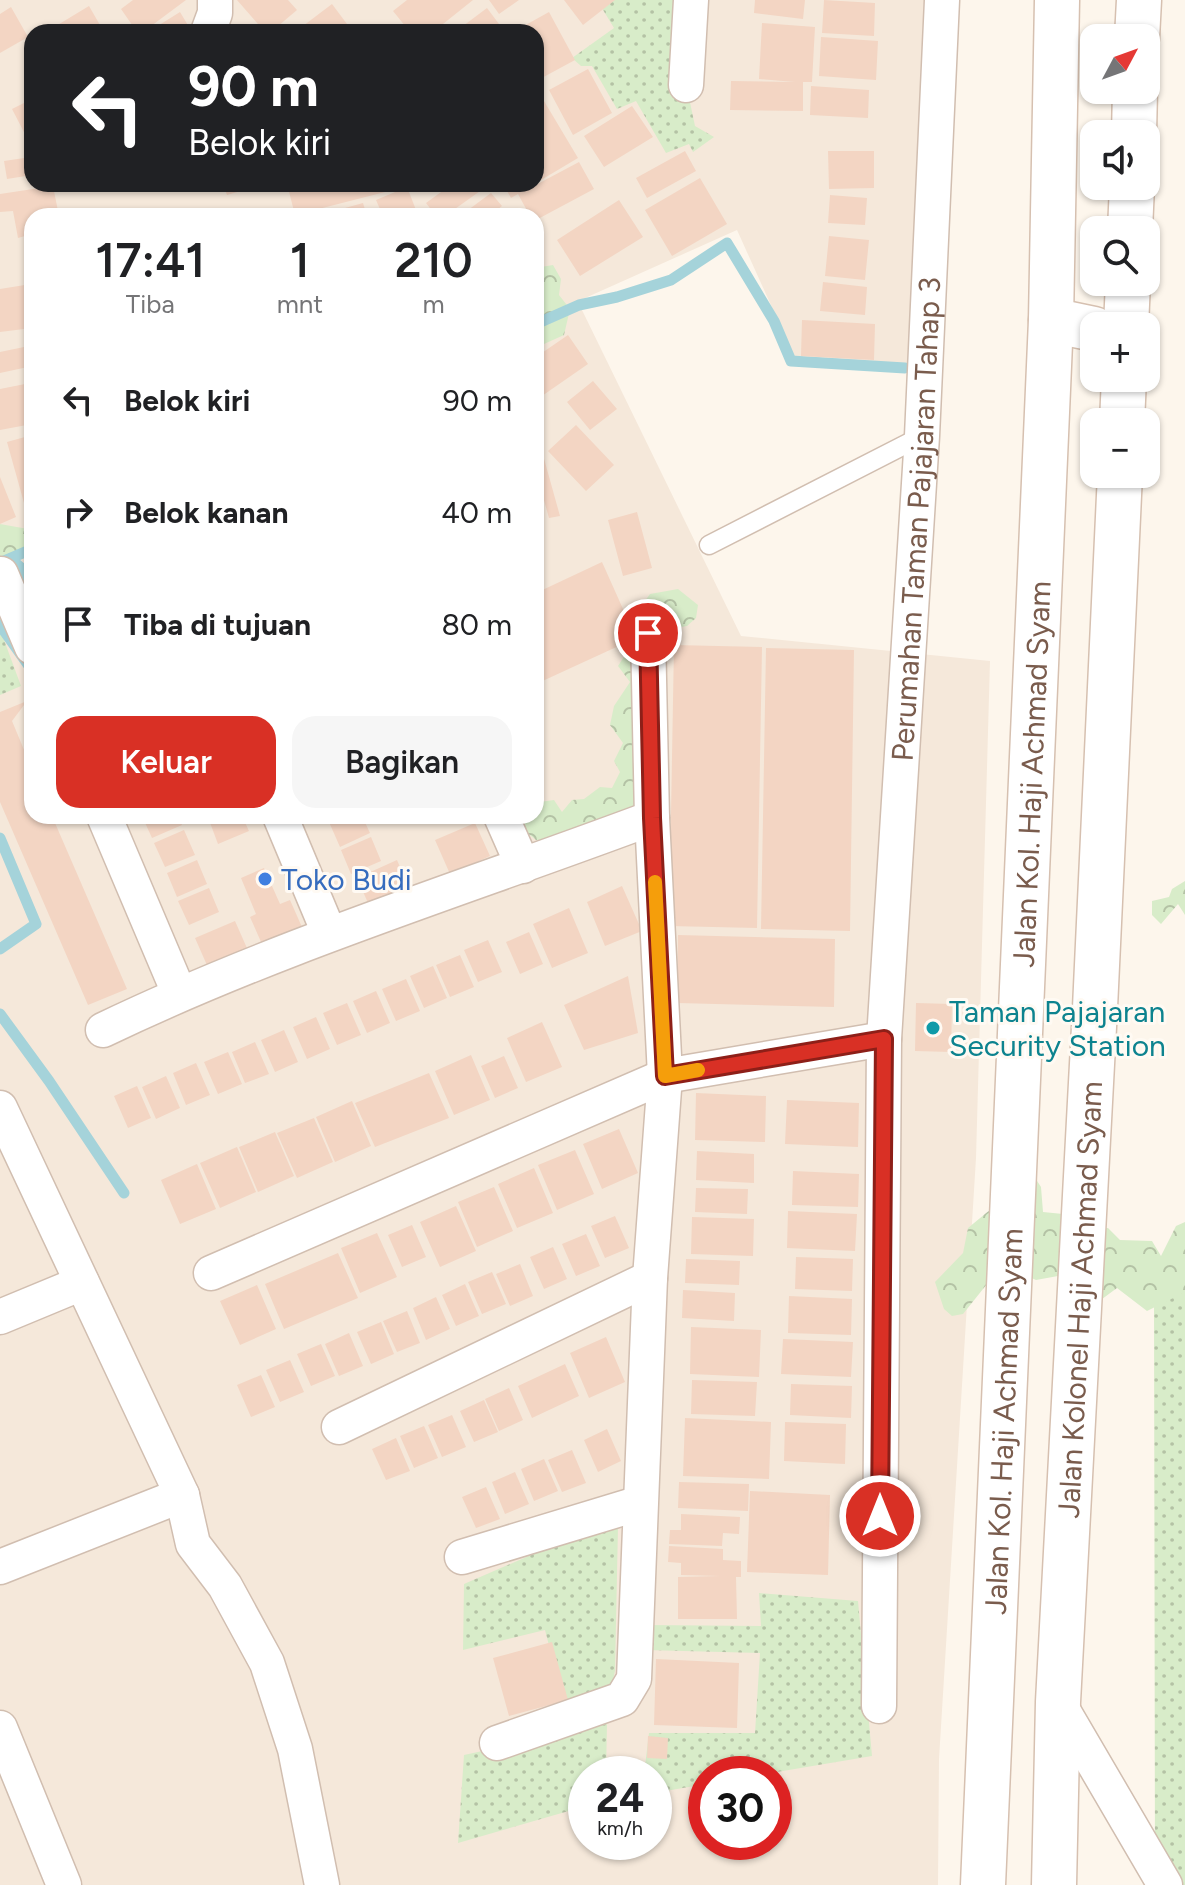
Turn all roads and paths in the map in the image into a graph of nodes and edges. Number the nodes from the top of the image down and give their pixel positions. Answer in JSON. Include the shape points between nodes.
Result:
{"nodes":[{"id":1,"x":215,"y":0,"type":"edge"},
{"id":2,"x":691,"y":0,"type":"edge"},
{"id":3,"x":942,"y":0,"type":"edge"},
{"id":4,"x":1057,"y":0,"type":"edge"},
{"id":5,"x":1139,"y":0,"type":"edge"},
{"id":6,"x":211,"y":24,"type":"edge"},
{"id":7,"x":1138,"y":24,"type":"edge"},
{"id":8,"x":686,"y":85,"type":"dead end"},
{"id":9,"x":1051,"y":320,"type":"junction"},
{"id":10,"x":1080,"y":326,"type":"edge"},
{"id":11,"x":922,"y":436,"type":"junction"},
{"id":12,"x":1119,"y":488,"type":"edge"},
{"id":13,"x":709,"y":545,"type":"dead end"},
{"id":14,"x":1,"y":574,"type":"edge"},
{"id":15,"x":24,"y":628,"type":"edge"},
{"id":16,"x":648,"y":633,"type":"dead end"},
{"id":17,"x":652,"y":818,"type":"junction"},
{"id":18,"x":107,"y":824,"type":"edge"},
{"id":19,"x":283,"y":824,"type":"edge"},
{"id":20,"x":505,"y":824,"type":"edge"},
{"id":21,"x":523,"y":866,"type":"junction"},
{"id":22,"x":329,"y":933,"type":"junction"},
{"id":23,"x":179,"y":993,"type":"junction"},
{"id":24,"x":103,"y":1030,"type":"dead end"},
{"id":25,"x":884,"y":1039,"type":"junction"},
{"id":26,"x":665,"y":1076,"type":"junction"},
{"id":27,"x":0,"y":1108,"type":"edge"},
{"id":28,"x":211,"y":1273,"type":"dead end"},
{"id":29,"x":650,"y":1278,"type":"junction"},
{"id":30,"x":82,"y":1283,"type":"junction"},
{"id":31,"x":0,"y":1317,"type":"edge"},
{"id":32,"x":339,"y":1427,"type":"dead end"},
{"id":33,"x":182,"y":1495,"type":"junction"},
{"id":34,"x":640,"y":1503,"type":"junction"},
{"id":35,"x":462,"y":1557,"type":"dead end"},
{"id":36,"x":0,"y":1567,"type":"edge"},
{"id":37,"x":1058,"y":1702,"type":"junction"},
{"id":38,"x":879,"y":1706,"type":"dead end"},
{"id":39,"x":0,"y":1728,"type":"edge"},
{"id":40,"x":497,"y":1743,"type":"dead end"},
{"id":41,"x":975,"y":1883,"type":"edge"},
{"id":42,"x":64,"y":1885,"type":"edge"},
{"id":43,"x":322,"y":1885,"type":"edge"},
{"id":44,"x":1054,"y":1885,"type":"edge"},
{"id":45,"x":1165,"y":1885,"type":"edge"}],
"edges":[{"from":1,"to":6,"type":"street"},
{"from":2,"to":8,"type":"street"},
{"from":3,"to":11,"type":"street","name":"Perumahan Taman Pajajaran Tahap 3"},
{"from":4,"to":9,"type":"main road","name":"Jalan Kol. Haji Achmad Syam"},
{"from":5,"to":7,"type":"main road"},
{"from":9,"to":10,"type":"main road"},
{"from":9,"to":41,"type":"main road","name":"Jalan Kol. Haji Achmad Syam"},
{"from":11,"to":13,"type":"lane"},
{"from":11,"to":25,"type":"street","name":"Perumahan Taman Pajajaran Tahap 3"},
{"from":12,"to":37,"type":"main road","name":"Jalan Kolonel Haji Achmad Syam"},
{"from":14,"to":15,"type":"street"},
{"from":16,"to":17,"type":"street"},
{"from":17,"to":21,"type":"street"},
{"from":17,"to":26,"type":"street"},
{"from":18,"to":23,"type":"street"},
{"from":19,"to":22,"type":"street"},
{"from":20,"to":21,"type":"street"},
{"from":21,"to":22,"type":"street"},
{"from":22,"to":23,"type":"street"},
{"from":23,"to":24,"type":"street"},
{"from":25,"to":26,"type":"street"},
{"from":25,"to":38,"type":"street","name":"Perumahan Taman Pajajaran Tahap 3"},
{"from":26,"to":28,"type":"street"},
{"from":26,"to":29,"type":"street"},
{"from":27,"to":30,"type":"street"},
{"from":29,"to":32,"type":"street"},
{"from":29,"to":34,"type":"street"},
{"from":30,"to":31,"type":"street"},
{"from":30,"to":33,"type":"street"},
{"from":33,"to":36,"type":"street"},
{"from":33,"to":43,"type":"street","via":[[193,1544],[225,1586],[267,1663],[295,1749]]},
{"from":34,"to":35,"type":"street"},
{"from":34,"to":40,"type":"street","via":[[630,1690],[622,1699]]},
{"from":37,"to":44,"type":"main road","name":"Jalan Kolonel Haji Achmad Syam"},
{"from":37,"to":45,"type":"street"},
{"from":39,"to":42,"type":"street"}]}
